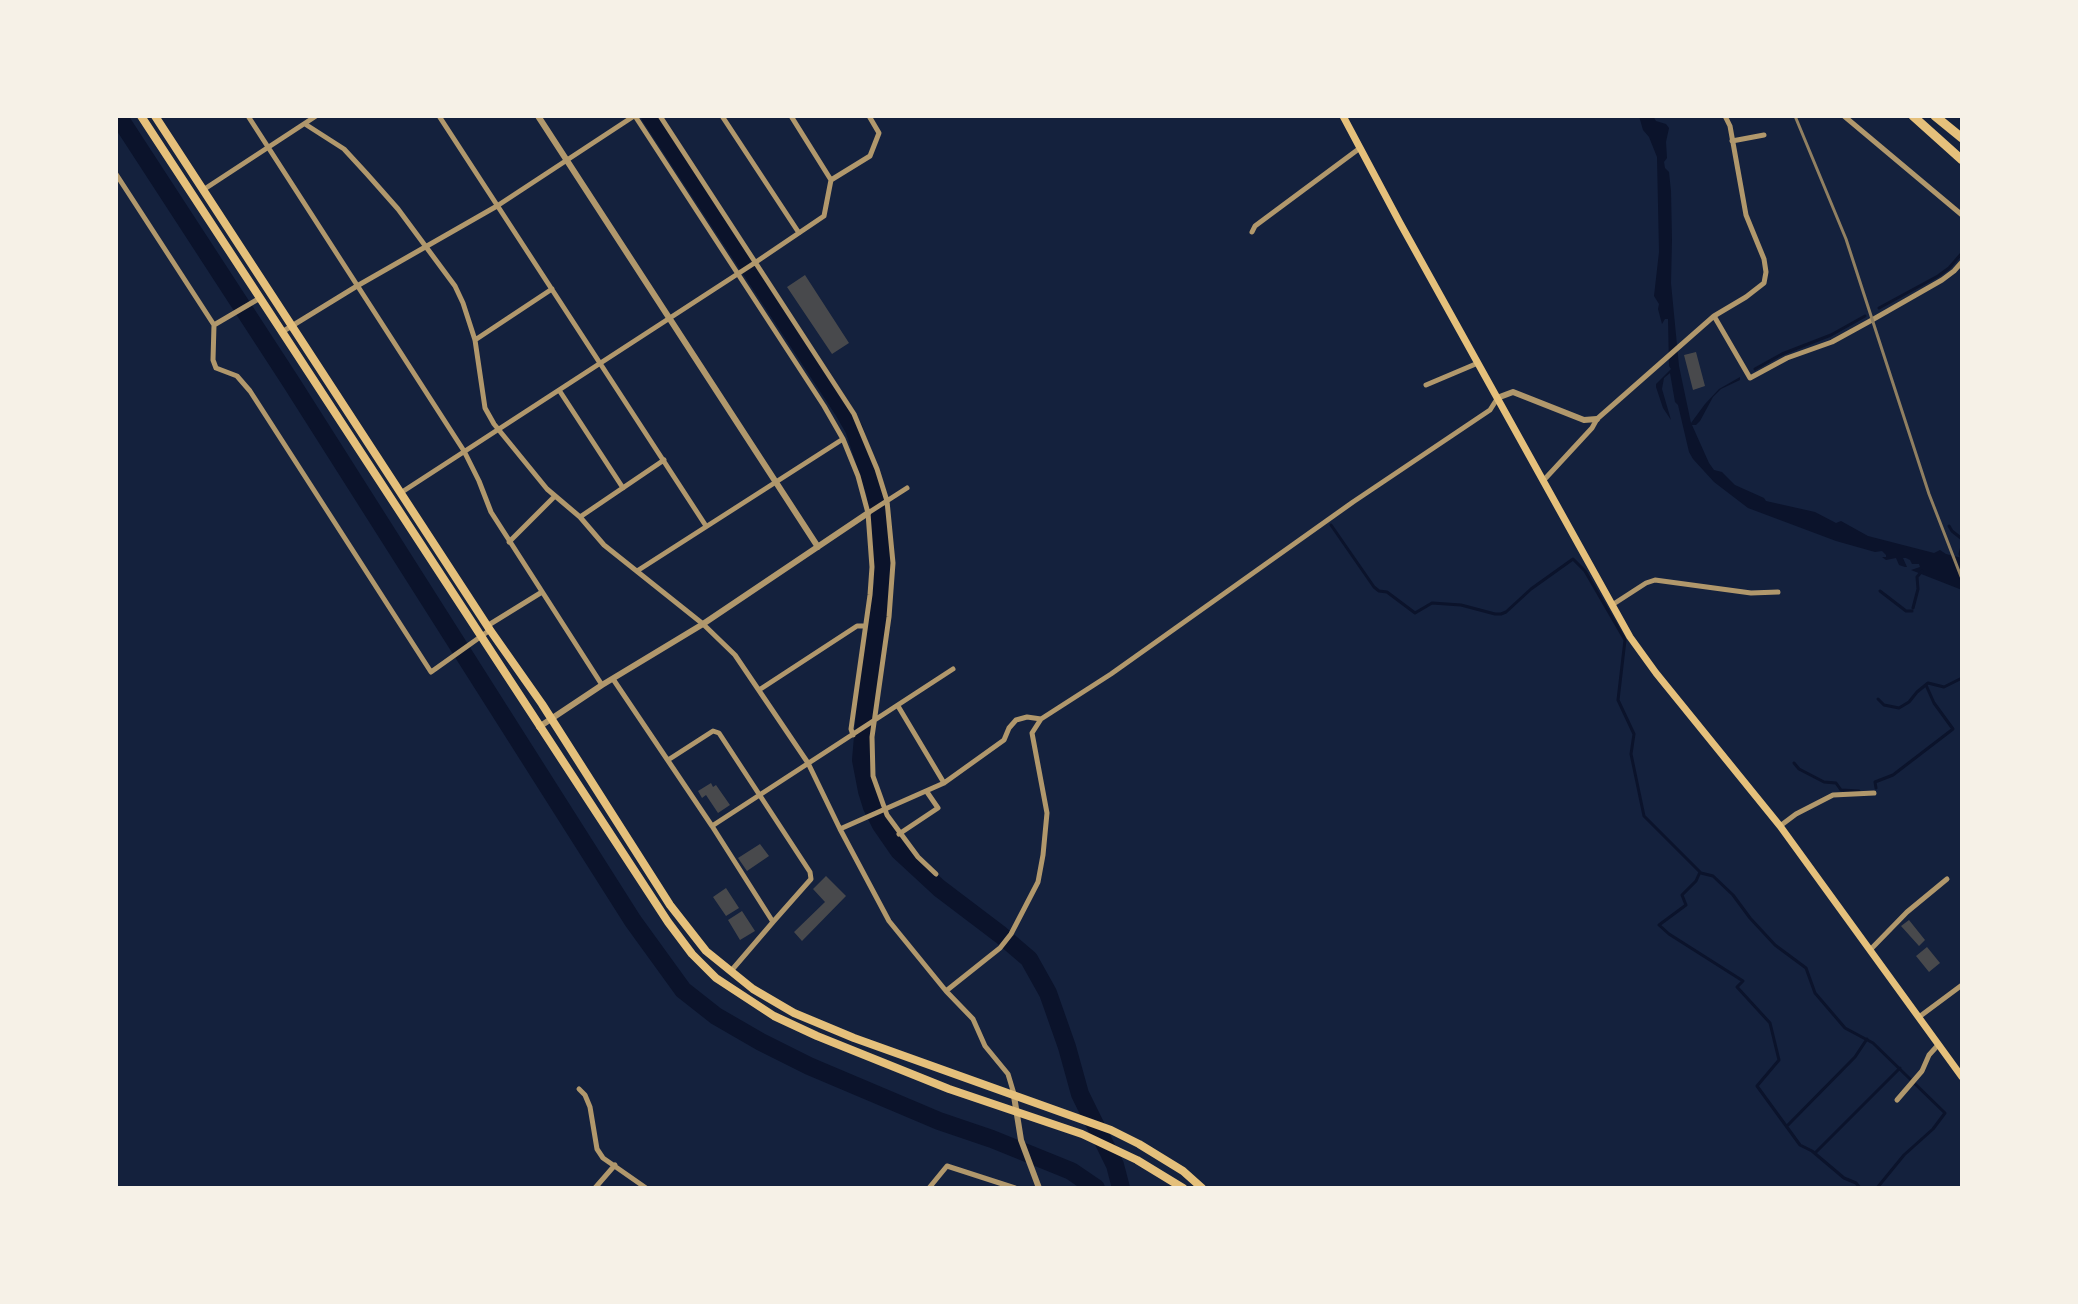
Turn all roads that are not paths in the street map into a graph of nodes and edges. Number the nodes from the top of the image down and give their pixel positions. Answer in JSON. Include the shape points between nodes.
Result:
{"nodes":[{"id":1,"x":141,"y":116,"type":"edge"},
{"id":2,"x":155,"y":116,"type":"edge"},
{"id":3,"x":248,"y":116,"type":"edge"},
{"id":4,"x":316,"y":116,"type":"edge"},
{"id":5,"x":439,"y":116,"type":"edge"},
{"id":6,"x":538,"y":116,"type":"edge"},
{"id":7,"x":634,"y":116,"type":"edge"},
{"id":8,"x":660,"y":116,"type":"edge"},
{"id":9,"x":722,"y":116,"type":"edge"},
{"id":10,"x":792,"y":116,"type":"edge"},
{"id":11,"x":869,"y":116,"type":"edge"},
{"id":12,"x":1343,"y":116,"type":"edge"},
{"id":13,"x":1725,"y":116,"type":"edge"},
{"id":14,"x":1844,"y":116,"type":"edge"},
{"id":15,"x":1913,"y":116,"type":"edge"},
{"id":16,"x":1935,"y":116,"type":"edge"},
{"id":17,"x":305,"y":124,"type":"junction"},
{"id":18,"x":1764,"y":135,"type":"dead end"},
{"id":19,"x":1962,"y":138,"type":"edge"},
{"id":20,"x":1732,"y":141,"type":"junction"},
{"id":21,"x":267,"y":147,"type":"junction"},
{"id":22,"x":1360,"y":148,"type":"junction"},
{"id":23,"x":567,"y":159,"type":"junction"},
{"id":24,"x":1962,"y":160,"type":"edge"},
{"id":25,"x":116,"y":174,"type":"edge"},
{"id":26,"x":831,"y":180,"type":"junction"},
{"id":27,"x":203,"y":190,"type":"junction"},
{"id":28,"x":497,"y":206,"type":"junction"},
{"id":29,"x":1962,"y":215,"type":"edge"},
{"id":30,"x":1252,"y":232,"type":"dead end"},
{"id":31,"x":799,"y":233,"type":"junction"},
{"id":32,"x":427,"y":246,"type":"junction"},
{"id":33,"x":756,"y":262,"type":"junction"},
{"id":34,"x":1962,"y":262,"type":"edge"},
{"id":35,"x":739,"y":273,"type":"junction"},
{"id":36,"x":357,"y":286,"type":"junction"},
{"id":37,"x":552,"y":289,"type":"junction"},
{"id":38,"x":256,"y":301,"type":"junction"},
{"id":39,"x":1714,"y":316,"type":"junction"},
{"id":40,"x":670,"y":318,"type":"junction"},
{"id":41,"x":214,"y":325,"type":"junction"},
{"id":42,"x":293,"y":326,"type":"junction"},
{"id":43,"x":281,"y":333,"type":"junction"},
{"id":44,"x":475,"y":340,"type":"junction"},
{"id":45,"x":601,"y":363,"type":"junction"},
{"id":46,"x":1478,"y":363,"type":"junction"},
{"id":47,"x":1426,"y":385,"type":"dead end"},
{"id":48,"x":559,"y":390,"type":"junction"},
{"id":49,"x":1497,"y":398,"type":"junction"},
{"id":50,"x":1597,"y":419,"type":"junction"},
{"id":51,"x":500,"y":430,"type":"junction"},
{"id":52,"x":843,"y":439,"type":"junction"},
{"id":53,"x":464,"y":451,"type":"junction"},
{"id":54,"x":664,"y":460,"type":"junction"},
{"id":55,"x":776,"y":481,"type":"junction"},
{"id":56,"x":1543,"y":481,"type":"junction"},
{"id":57,"x":623,"y":488,"type":"junction"},
{"id":58,"x":907,"y":488,"type":"dead end"},
{"id":59,"x":402,"y":492,"type":"junction"},
{"id":60,"x":555,"y":496,"type":"junction"},
{"id":61,"x":887,"y":501,"type":"junction"},
{"id":62,"x":868,"y":513,"type":"junction"},
{"id":63,"x":580,"y":517,"type":"junction"},
{"id":64,"x":706,"y":526,"type":"junction"},
{"id":65,"x":509,"y":542,"type":"junction"},
{"id":66,"x":818,"y":547,"type":"junction"},
{"id":67,"x":637,"y":571,"type":"junction"},
{"id":68,"x":542,"y":592,"type":"junction"},
{"id":69,"x":1778,"y":592,"type":"dead end"},
{"id":70,"x":1611,"y":605,"type":"junction"},
{"id":71,"x":703,"y":624,"type":"junction"},
{"id":72,"x":865,"y":626,"type":"junction"},
{"id":73,"x":489,"y":628,"type":"junction"},
{"id":74,"x":478,"y":639,"type":"junction"},
{"id":75,"x":953,"y":669,"type":"dead end"},
{"id":76,"x":613,"y":679,"type":"junction"},
{"id":77,"x":602,"y":685,"type":"junction"},
{"id":78,"x":759,"y":690,"type":"junction"},
{"id":79,"x":898,"y":706,"type":"junction"},
{"id":80,"x":551,"y":719,"type":"junction"},
{"id":81,"x":1041,"y":719,"type":"junction"},
{"id":82,"x":875,"y":720,"type":"junction"},
{"id":83,"x":539,"y":727,"type":"junction"},
{"id":84,"x":853,"y":735,"type":"junction"},
{"id":85,"x":668,"y":760,"type":"junction"},
{"id":86,"x":808,"y":763,"type":"junction"},
{"id":87,"x":944,"y":783,"type":"junction"},
{"id":88,"x":927,"y":792,"type":"junction"},
{"id":89,"x":1874,"y":793,"type":"dead end"},
{"id":90,"x":759,"y":796,"type":"junction"},
{"id":91,"x":885,"y":810,"type":"junction"},
{"id":92,"x":712,"y":826,"type":"junction"},
{"id":93,"x":1780,"y":826,"type":"junction"},
{"id":94,"x":840,"y":829,"type":"junction"},
{"id":95,"x":899,"y":834,"type":"junction"},
{"id":96,"x":936,"y":874,"type":"dead end"},
{"id":97,"x":1947,"y":879,"type":"dead end"},
{"id":98,"x":773,"y":922,"type":"junction"},
{"id":99,"x":1871,"y":949,"type":"junction"},
{"id":100,"x":730,"y":972,"type":"junction"},
{"id":101,"x":1962,"y":985,"type":"edge"},
{"id":102,"x":946,"y":991,"type":"junction"},
{"id":103,"x":1919,"y":1017,"type":"junction"},
{"id":104,"x":1939,"y":1044,"type":"junction"},
{"id":105,"x":1962,"y":1077,"type":"edge"},
{"id":106,"x":579,"y":1089,"type":"dead end"},
{"id":107,"x":1014,"y":1096,"type":"junction"},
{"id":108,"x":1897,"y":1100,"type":"dead end"},
{"id":109,"x":1018,"y":1113,"type":"junction"},
{"id":110,"x":615,"y":1165,"type":"junction"},
{"id":111,"x":595,"y":1188,"type":"edge"},
{"id":112,"x":646,"y":1188,"type":"edge"},
{"id":113,"x":929,"y":1188,"type":"edge"},
{"id":114,"x":1015,"y":1188,"type":"edge"},
{"id":115,"x":1039,"y":1188,"type":"edge"},
{"id":116,"x":1183,"y":1188,"type":"edge"},
{"id":117,"x":1202,"y":1188,"type":"edge"}],
"edges":[{"from":1,"to":38,"type":"highway"},
{"from":2,"to":27,"type":"highway"},
{"from":3,"to":21,"type":"street"},
{"from":4,"to":17,"type":"street"},
{"from":5,"to":28,"type":"street"},
{"from":6,"to":23,"type":"street"},
{"from":7,"to":23,"type":"street"},
{"from":7,"to":35,"type":"street"},
{"from":8,"to":33,"type":"street"},
{"from":9,"to":31,"type":"street"},
{"from":10,"to":26,"type":"street"},
{"from":11,"to":26,"type":"street","via":[[879,133],[870,156]]},
{"from":12,"to":22,"type":"main road"},
{"from":13,"to":20,"type":"street"},
{"from":14,"to":29,"type":"street"},
{"from":15,"to":24,"type":"highway"},
{"from":16,"to":19,"type":"highway"},
{"from":17,"to":21,"type":"street"},
{"from":17,"to":32,"type":"street","via":[[344,149]]},
{"from":18,"to":20,"type":"street"},
{"from":20,"to":39,"type":"street","via":[[1765,278]]},
{"from":21,"to":27,"type":"street"},
{"from":21,"to":36,"type":"street"},
{"from":22,"to":30,"type":"street"},
{"from":22,"to":46,"type":"main road"},
{"from":23,"to":28,"type":"street"},
{"from":23,"to":40,"type":"street"},
{"from":25,"to":41,"type":"street"},
{"from":26,"to":31,"type":"street","via":[[824,216]]},
{"from":27,"to":42,"type":"highway"},
{"from":28,"to":32,"type":"street"},
{"from":28,"to":37,"type":"street"},
{"from":31,"to":33,"type":"street"},
{"from":32,"to":36,"type":"street"},
{"from":32,"to":44,"type":"street","via":[[460,295]]},
{"from":33,"to":35,"type":"street"},
{"from":33,"to":61,"type":"street","via":[[854,414]]},
{"from":34,"to":39,"type":"street","via":[[1942,280],[1832,342],[1750,378]]},
{"from":35,"to":40,"type":"street"},
{"from":35,"to":52,"type":"street"},
{"from":36,"to":42,"type":"street"},
{"from":36,"to":53,"type":"street"},
{"from":37,"to":44,"type":"street"},
{"from":37,"to":45,"type":"street"},
{"from":38,"to":41,"type":"street"},
{"from":38,"to":43,"type":"highway"},
{"from":39,"to":50,"type":"street"},
{"from":40,"to":45,"type":"street"},
{"from":40,"to":55,"type":"street"},
{"from":41,"to":74,"type":"street","via":[[216,368],[237,376],[250,391],[431,672]]},
{"from":42,"to":43,"type":"street"},
{"from":42,"to":59,"type":"highway"},
{"from":43,"to":74,"type":"highway"},
{"from":44,"to":51,"type":"street","via":[[485,408]]},
{"from":45,"to":48,"type":"street"},
{"from":45,"to":54,"type":"street"},
{"from":46,"to":47,"type":"street"},
{"from":46,"to":49,"type":"main road"},
{"from":48,"to":51,"type":"street"},
{"from":48,"to":57,"type":"street"},
{"from":49,"to":50,"type":"street","via":[[1513,392],[1584,420]]},
{"from":49,"to":56,"type":"main road"},
{"from":49,"to":81,"type":"street","via":[[1490,410]]},
{"from":50,"to":56,"type":"street"},
{"from":51,"to":53,"type":"street"},
{"from":51,"to":60,"type":"street"},
{"from":52,"to":55,"type":"street"},
{"from":52,"to":62,"type":"street"},
{"from":53,"to":59,"type":"street"},
{"from":53,"to":65,"type":"street"},
{"from":54,"to":57,"type":"street"},
{"from":54,"to":64,"type":"street"},
{"from":55,"to":64,"type":"street"},
{"from":55,"to":66,"type":"street"},
{"from":56,"to":70,"type":"main road"},
{"from":57,"to":63,"type":"street"},
{"from":58,"to":61,"type":"street"},
{"from":59,"to":73,"type":"highway"},
{"from":60,"to":63,"type":"street"},
{"from":60,"to":65,"type":"street"},
{"from":61,"to":62,"type":"street"},
{"from":61,"to":82,"type":"street","via":[[892,587]]},
{"from":62,"to":66,"type":"street"},
{"from":62,"to":72,"type":"street","via":[[872,567]]},
{"from":63,"to":67,"type":"street"},
{"from":64,"to":67,"type":"street"},
{"from":65,"to":68,"type":"street"},
{"from":66,"to":71,"type":"street"},
{"from":67,"to":71,"type":"street"},
{"from":68,"to":73,"type":"street"},
{"from":68,"to":77,"type":"street"},
{"from":69,"to":70,"type":"street","via":[[1655,580]]},
{"from":70,"to":93,"type":"main road","via":[[1656,673]]},
{"from":71,"to":76,"type":"street"},
{"from":71,"to":78,"type":"street","via":[[735,655]]},
{"from":72,"to":78,"type":"street","via":[[857,626]]},
{"from":72,"to":84,"type":"street"},
{"from":73,"to":74,"type":"street"},
{"from":73,"to":80,"type":"highway"},
{"from":74,"to":83,"type":"highway"},
{"from":75,"to":79,"type":"street"},
{"from":76,"to":77,"type":"street"},
{"from":76,"to":85,"type":"street"},
{"from":77,"to":80,"type":"street"},
{"from":78,"to":86,"type":"street"},
{"from":79,"to":82,"type":"street"},
{"from":79,"to":87,"type":"street"},
{"from":80,"to":83,"type":"street"},
{"from":80,"to":100,"type":"highway","via":[[670,905]]},
{"from":81,"to":87,"type":"street","via":[[1016,720],[1004,740]]},
{"from":81,"to":102,"type":"street","via":[[1032,733],[1047,813],[1038,882],[1000,948]]},
{"from":82,"to":84,"type":"street"},
{"from":82,"to":91,"type":"street","via":[[872,767]]},
{"from":83,"to":109,"type":"highway","via":[[668,922],[716,978],[774,1016],[817,1036]]},
{"from":84,"to":86,"type":"street"},
{"from":85,"to":90,"type":"street","via":[[713,731],[719,733]]},
{"from":85,"to":92,"type":"street"},
{"from":86,"to":90,"type":"street"},
{"from":86,"to":94,"type":"street"},
{"from":87,"to":88,"type":"street"},
{"from":88,"to":91,"type":"street"},
{"from":88,"to":95,"type":"street","via":[[938,808]]},
{"from":89,"to":93,"type":"street","via":[[1833,795]]},
{"from":90,"to":92,"type":"street"},
{"from":90,"to":98,"type":"street","via":[[811,879]]},
{"from":91,"to":94,"type":"street"},
{"from":91,"to":95,"type":"street"},
{"from":92,"to":98,"type":"street"},
{"from":93,"to":99,"type":"main road"},
{"from":94,"to":102,"type":"street","via":[[889,921]]},
{"from":95,"to":96,"type":"street"},
{"from":97,"to":99,"type":"street"},
{"from":98,"to":100,"type":"street"},
{"from":99,"to":103,"type":"main road"},
{"from":100,"to":107,"type":"highway","via":[[794,1013]]},
{"from":101,"to":103,"type":"street"},
{"from":102,"to":107,"type":"street","via":[[973,1019],[985,1046],[1008,1074]]},
{"from":103,"to":104,"type":"main road"},
{"from":104,"to":105,"type":"main road"},
{"from":104,"to":108,"type":"street"},
{"from":106,"to":110,"type":"street","via":[[590,1107],[597,1149]]},
{"from":107,"to":109,"type":"street"},
{"from":107,"to":117,"type":"highway","via":[[1111,1130],[1183,1171]]},
{"from":109,"to":115,"type":"street","via":[[1021,1140]]},
{"from":109,"to":116,"type":"highway","via":[[1082,1134]]},
{"from":110,"to":111,"type":"street"},
{"from":110,"to":112,"type":"street"},
{"from":113,"to":114,"type":"street","via":[[947,1166]]}]}
